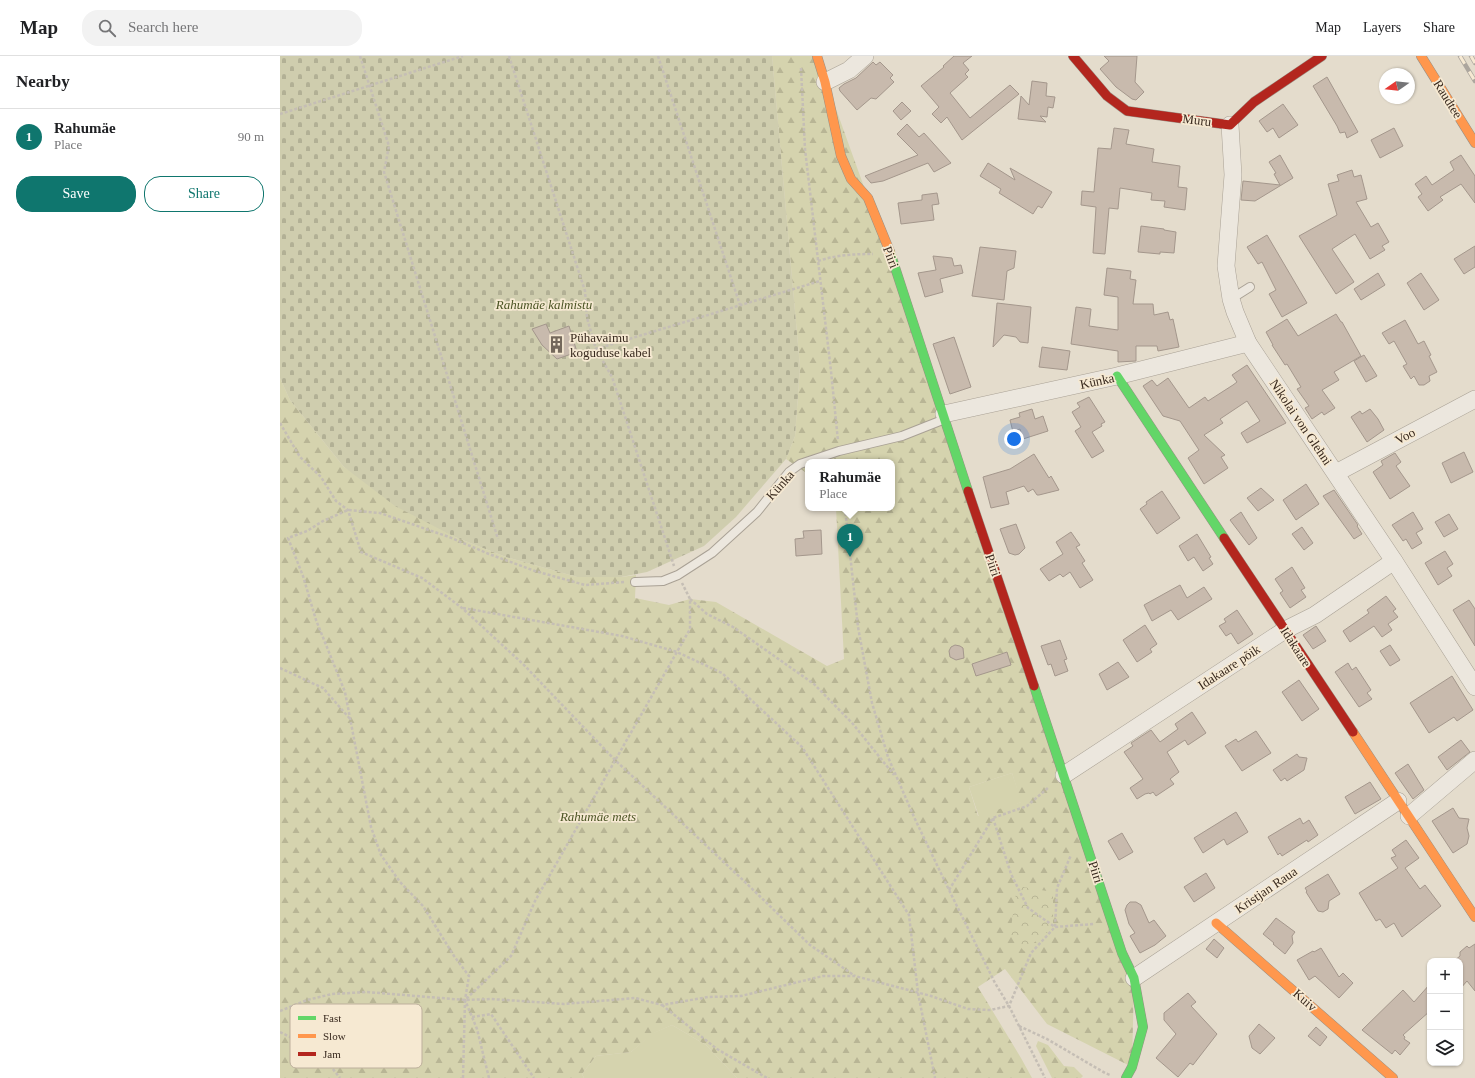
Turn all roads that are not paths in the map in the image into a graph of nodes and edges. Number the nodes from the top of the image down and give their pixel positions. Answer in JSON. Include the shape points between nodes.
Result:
{"nodes":[{"id":1,"x":817,"y":56,"type":"edge"},
{"id":2,"x":865,"y":56,"type":"edge"},
{"id":3,"x":1073,"y":56,"type":"edge"},
{"id":4,"x":1322,"y":56,"type":"edge"},
{"id":5,"x":1421,"y":56,"type":"edge"},
{"id":6,"x":824,"y":82,"type":"junction"},
{"id":7,"x":1230,"y":125,"type":"junction"},
{"id":8,"x":1475,"y":143,"type":"edge"},
{"id":9,"x":1250,"y":287,"type":"dead end"},
{"id":10,"x":1231,"y":299,"type":"junction"},
{"id":11,"x":1248,"y":344,"type":"junction"},
{"id":12,"x":1117,"y":376,"type":"junction"},
{"id":13,"x":1475,"y":399,"type":"edge"},
{"id":14,"x":945,"y":417,"type":"junction"},
{"id":15,"x":815,"y":459,"type":"edge"},
{"id":16,"x":805,"y":462,"type":"edge"},
{"id":17,"x":1336,"y":473,"type":"junction"},
{"id":18,"x":1394,"y":561,"type":"junction"},
{"id":19,"x":635,"y":582,"type":"road end"},
{"id":20,"x":1285,"y":630,"type":"junction"},
{"id":21,"x":1475,"y":687,"type":"edge"},
{"id":22,"x":1475,"y":760,"type":"edge"},
{"id":23,"x":1064,"y":775,"type":"junction"},
{"id":24,"x":1398,"y":801,"type":"junction"},
{"id":25,"x":1409,"y":816,"type":"junction"},
{"id":26,"x":1475,"y":917,"type":"edge"},
{"id":27,"x":1216,"y":923,"type":"junction"},
{"id":28,"x":1134,"y":978,"type":"junction"},
{"id":29,"x":1126,"y":1078,"type":"edge"},
{"id":30,"x":1394,"y":1078,"type":"edge"}],
"edges":[{"from":1,"to":6,"type":"street","name":"Piiri"},
{"from":2,"to":6,"type":"street","via":[[849,70]]},
{"from":3,"to":7,"type":"street","name":"Muru","via":[[1107,96],[1127,111]]},
{"from":4,"to":7,"type":"street","name":"Muru","via":[[1254,102]]},
{"from":5,"to":8,"type":"street","name":"Raudtee"},
{"from":6,"to":14,"type":"street","name":"Piiri","via":[[841,156],[850,180],[868,198],[890,253]]},
{"from":7,"to":10,"type":"street","name":"Nikolai von Glehni","via":[[1233,175],[1226,266]]},
{"from":9,"to":10,"type":"lane"},
{"from":10,"to":11,"type":"street","name":"Nikolai von Glehni"},
{"from":11,"to":12,"type":"street","name":"Künka"},
{"from":11,"to":17,"type":"street","name":"Nikolai von Glehni"},
{"from":12,"to":14,"type":"street","name":"Künka"},
{"from":12,"to":20,"type":"street","name":"Idakaare"},
{"from":13,"to":17,"type":"street","name":"Voo"},
{"from":14,"to":15,"type":"lane","name":"Künka","via":[[902,436]]},
{"from":14,"to":23,"type":"street","name":"Piiri","via":[[985,544]]},
{"from":16,"to":19,"type":"lane","name":"Künka","via":[[789,472],[757,512],[712,553],[678,575],[663,581]]},
{"from":17,"to":18,"type":"street","name":"Nikolai von Glehni"},
{"from":18,"to":20,"type":"street","name":"Idakaare põik","via":[[1315,615]]},
{"from":18,"to":21,"type":"street","name":"Nikolai von Glehni"},
{"from":20,"to":23,"type":"street","name":"Idakaare põik"},
{"from":20,"to":24,"type":"street","name":"Idakaare"},
{"from":22,"to":25,"type":"street"},
{"from":23,"to":28,"type":"street","name":"Piiri","via":[[1122,953]]},
{"from":24,"to":25,"type":"street","name":"Idakaare"},
{"from":24,"to":27,"type":"street","name":"Kristjan Raua"},
{"from":25,"to":26,"type":"street","name":"Idakaare"},
{"from":27,"to":28,"type":"street","name":"Kristjan Raua"},
{"from":27,"to":30,"type":"street","name":"Kuiv"},
{"from":28,"to":29,"type":"street","name":"Piiri","via":[[1143,1027],[1132,1067]]}]}
